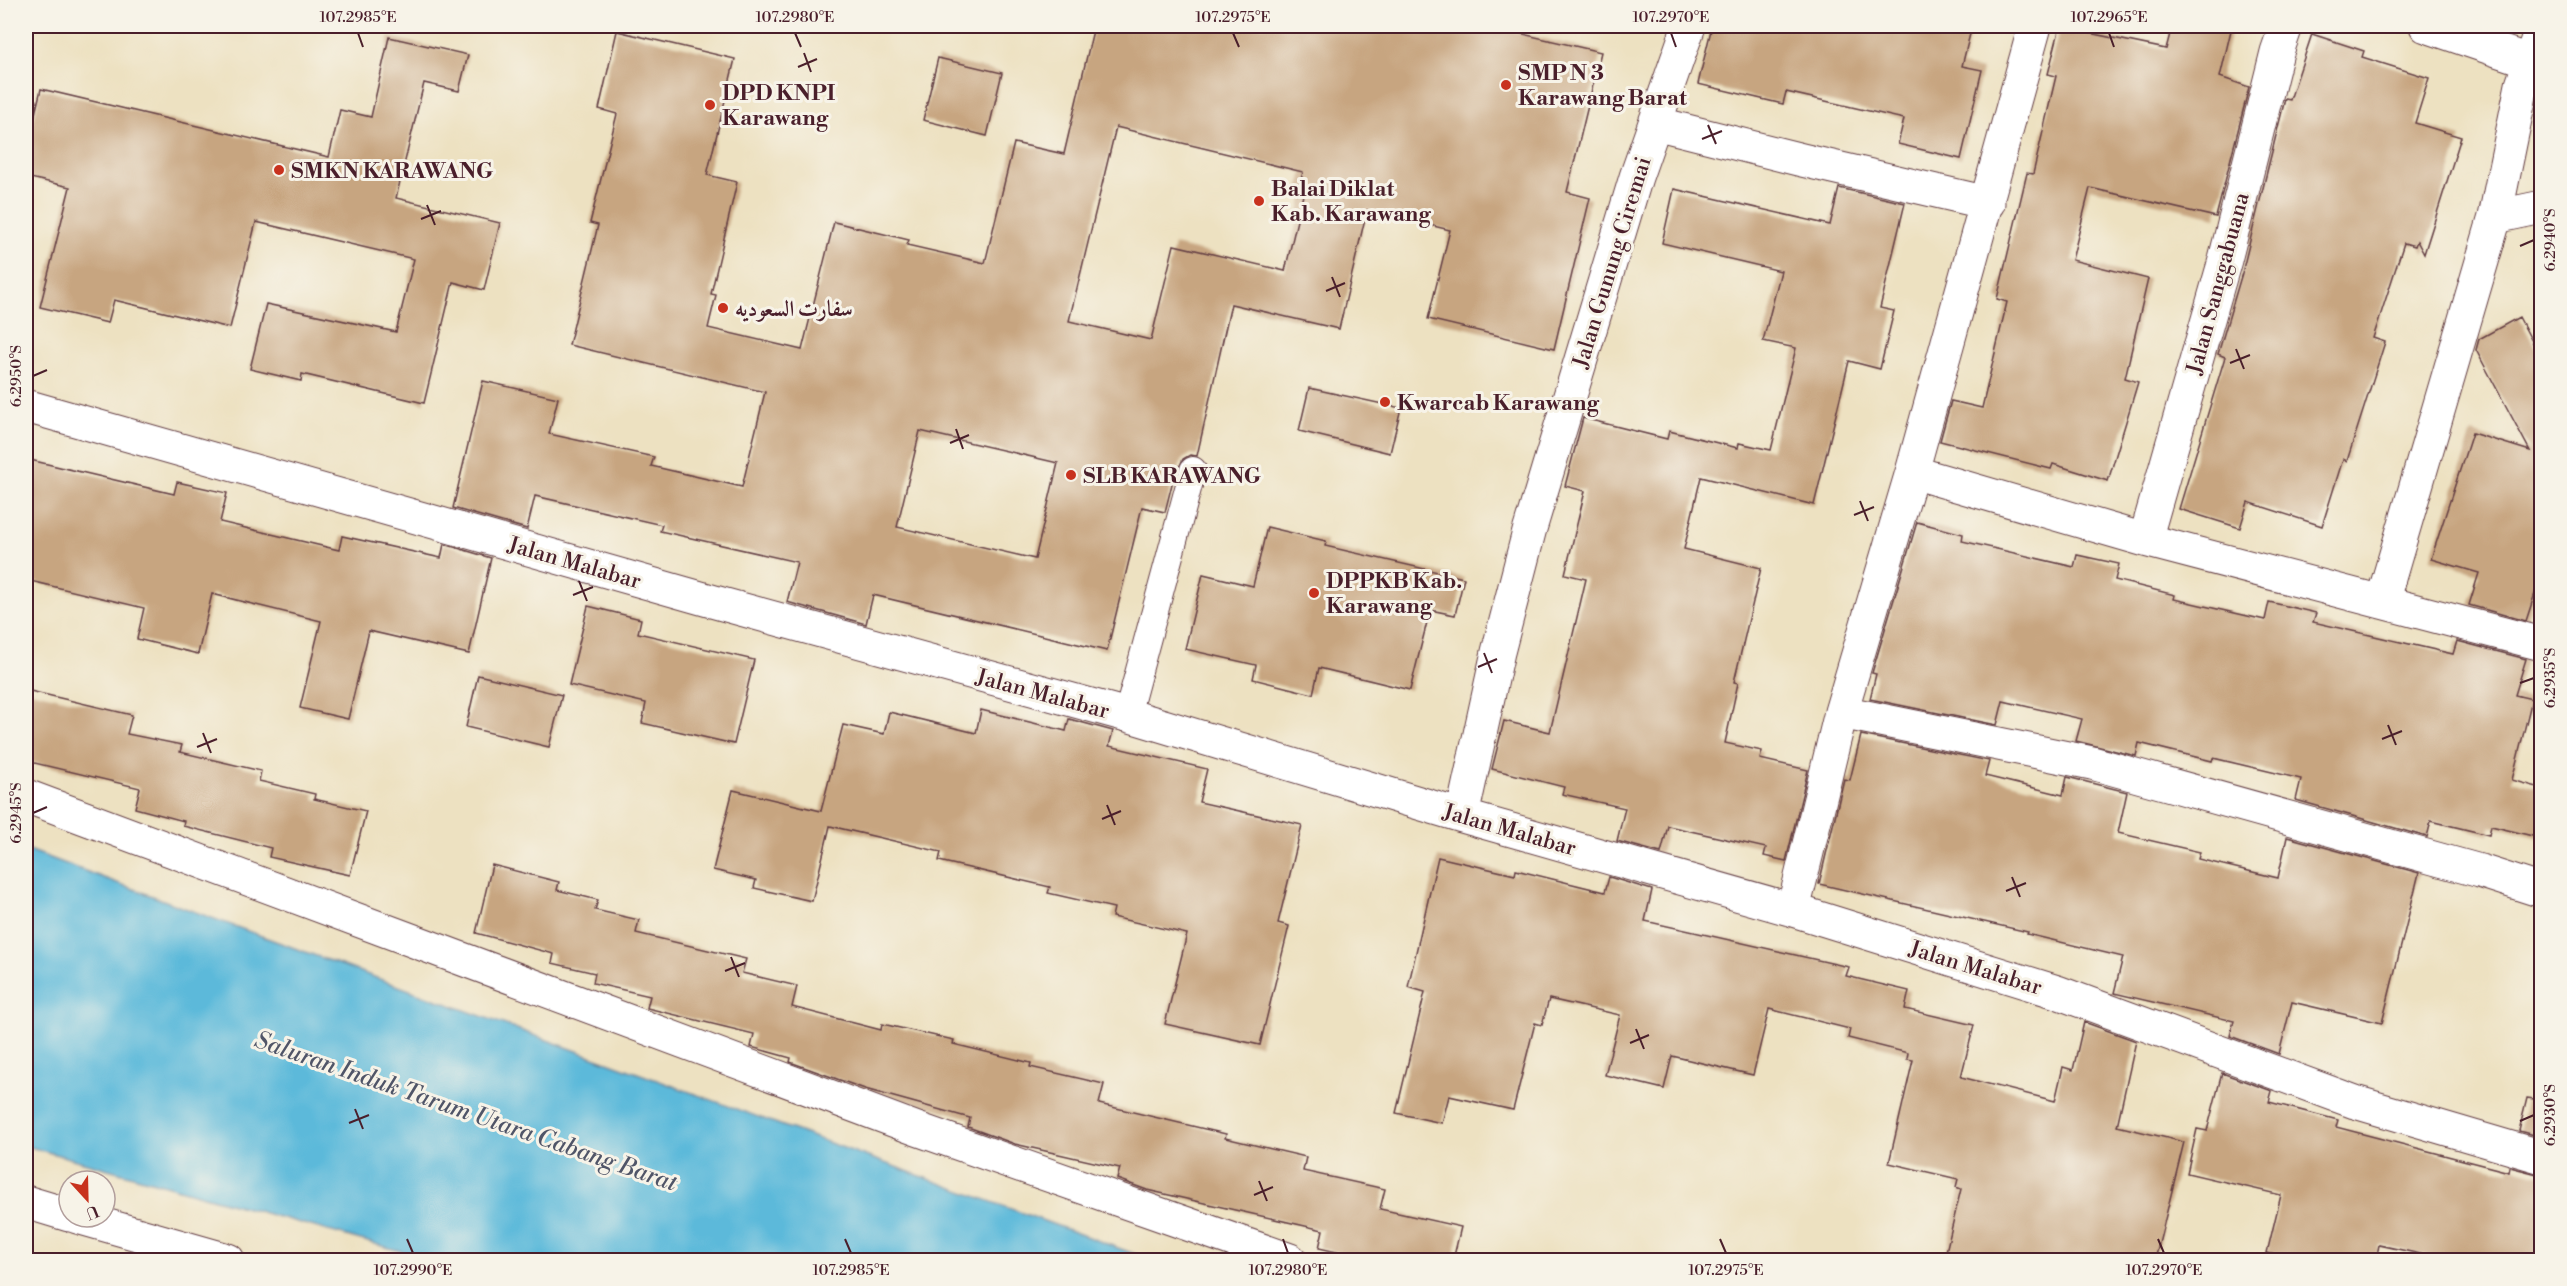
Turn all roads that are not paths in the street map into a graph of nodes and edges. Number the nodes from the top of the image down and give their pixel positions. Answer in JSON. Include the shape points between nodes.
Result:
{"nodes":[{"id":1,"x":1689,"y":26,"type":"edge"},
{"id":2,"x":2035,"y":26,"type":"edge"},
{"id":3,"x":2286,"y":26,"type":"edge"},
{"id":4,"x":2426,"y":26,"type":"edge"},
{"id":5,"x":2541,"y":26,"type":"edge"},
{"id":6,"x":2529,"y":61,"type":"junction"},
{"id":7,"x":1655,"y":123,"type":"junction"},
{"id":8,"x":1988,"y":203,"type":"junction"},
{"id":9,"x":2541,"y":207,"type":"edge"},
{"id":10,"x":2496,"y":217,"type":"junction"},
{"id":11,"x":26,"y":405,"type":"edge"},
{"id":12,"x":1192,"y":470,"type":"dead end"},
{"id":13,"x":1912,"y":472,"type":"junction"},
{"id":14,"x":2145,"y":540,"type":"junction"},
{"id":15,"x":2382,"y":602,"type":"junction"},
{"id":16,"x":2541,"y":644,"type":"edge"},
{"id":17,"x":1841,"y":712,"type":"junction"},
{"id":18,"x":1127,"y":715,"type":"junction"},
{"id":19,"x":26,"y":796,"type":"edge"},
{"id":20,"x":1462,"y":816,"type":"junction"},
{"id":21,"x":2541,"y":891,"type":"edge"},
{"id":22,"x":1793,"y":910,"type":"junction"},
{"id":23,"x":2541,"y":1157,"type":"edge"},
{"id":24,"x":26,"y":1202,"type":"edge"},
{"id":25,"x":57,"y":1211,"type":"edge"},
{"id":26,"x":117,"y":1228,"type":"edge"},
{"id":27,"x":228,"y":1260,"type":"edge"},
{"id":28,"x":1290,"y":1260,"type":"edge"}],
"edges":[{"from":1,"to":7,"type":"street","name":"Jalan Gunung Ciremai"},
{"from":2,"to":8,"type":"street"},
{"from":3,"to":14,"type":"street","name":"Jalan Sanggabuana","via":[[2225,260]]},
{"from":4,"to":6,"type":"street"},
{"from":5,"to":6,"type":"street"},
{"from":6,"to":10,"type":"street"},
{"from":7,"to":8,"type":"street"},
{"from":7,"to":20,"type":"street","name":"Jalan Gunung Ciremai","via":[[1529,532]]},
{"from":8,"to":13,"type":"street"},
{"from":9,"to":10,"type":"street"},
{"from":10,"to":15,"type":"street"},
{"from":11,"to":18,"type":"street","name":"Jalan Malabar"},
{"from":12,"to":18,"type":"lane"},
{"from":13,"to":14,"type":"street"},
{"from":13,"to":17,"type":"street"},
{"from":14,"to":15,"type":"street"},
{"from":15,"to":16,"type":"street"},
{"from":17,"to":21,"type":"street","via":[[2092,763]]},
{"from":17,"to":22,"type":"street"},
{"from":18,"to":20,"type":"street","name":"Jalan Malabar"},
{"from":19,"to":28,"type":"street","via":[[917,1129]]},
{"from":20,"to":22,"type":"street","name":"Jalan Malabar"},
{"from":22,"to":23,"type":"street","name":"Jalan Malabar","via":[[2057,992],[2355,1102]]},
{"from":24,"to":25,"type":"street"},
{"from":26,"to":27,"type":"street"}]}
